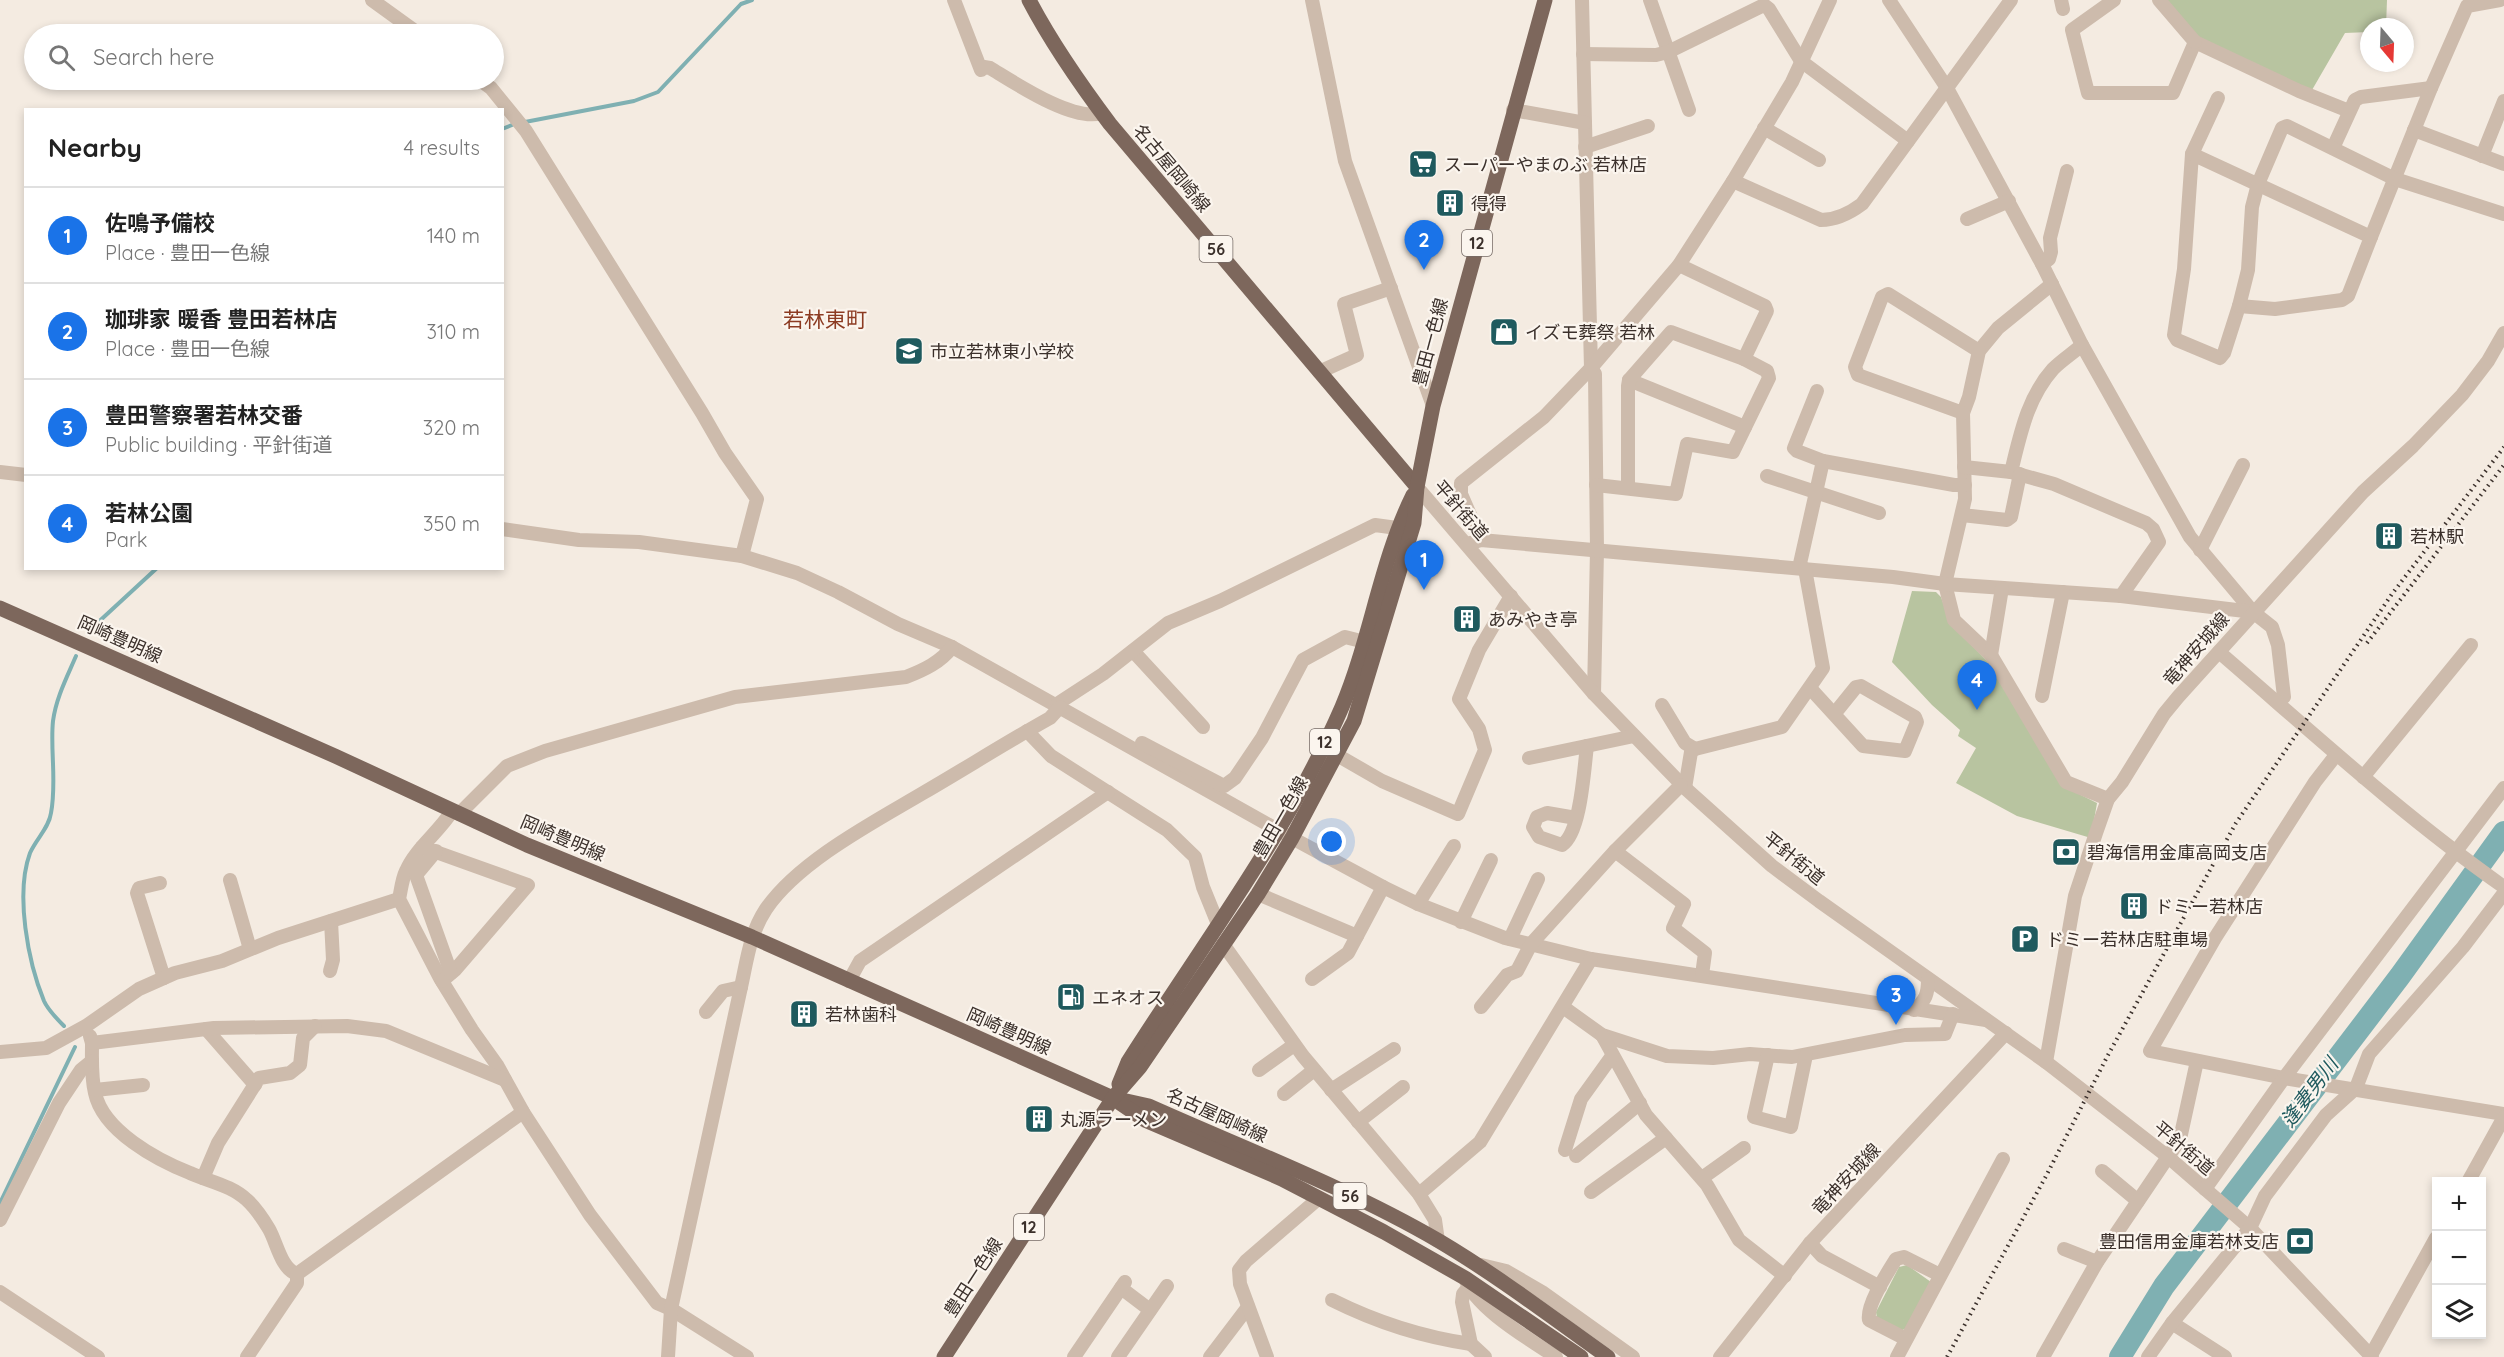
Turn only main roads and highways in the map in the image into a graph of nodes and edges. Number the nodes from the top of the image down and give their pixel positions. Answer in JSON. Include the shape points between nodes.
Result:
{"nodes":[{"id":1,"x":1029,"y":0,"type":"edge"},
{"id":2,"x":1545,"y":0,"type":"edge"},
{"id":3,"x":1417,"y":487,"type":"junction"},
{"id":4,"x":0,"y":608,"type":"edge"},
{"id":5,"x":1286,"y":834,"type":"junction"},
{"id":6,"x":1113,"y":1098,"type":"junction"},
{"id":7,"x":944,"y":1357,"type":"edge"},
{"id":8,"x":1581,"y":1357,"type":"edge"},
{"id":9,"x":1608,"y":1357,"type":"edge"}],
"edges":[{"from":1,"to":3,"type":"main road","name":"名古屋岡崎線","number":"56","via":[[1047,34],[1101,113]]},
{"from":2,"to":3,"type":"main road","name":"豊田一色線","number":"12","via":[[1433,406]]},
{"from":3,"to":5,"type":"main road","name":"豊田一色線","number":"12","via":[[1397,528],[1365,642],[1342,705]]},
{"from":3,"to":5,"type":"main road","name":"豊田一色線","number":"12","via":[[1414,523],[1354,721]]},
{"from":4,"to":6,"type":"main road","name":"岡崎豊明線","via":[[527,845],[752,937]]},
{"from":5,"to":6,"type":"main road","name":"豊田一色線","number":"12","via":[[1184,973],[1128,1062]]},
{"from":5,"to":6,"type":"main road","name":"豊田一色線","number":"12","via":[[1258,894],[1140,1067]]},
{"from":6,"to":7,"type":"main road","name":"豊田一色線","number":"12"},
{"from":6,"to":8,"type":"main road","name":"名古屋岡崎線","number":"56","via":[[1145,1120],[1282,1179],[1384,1232]]},
{"from":6,"to":9,"type":"main road","name":"名古屋岡崎線","number":"56","via":[[1149,1106],[1384,1212],[1476,1264]]}]}
